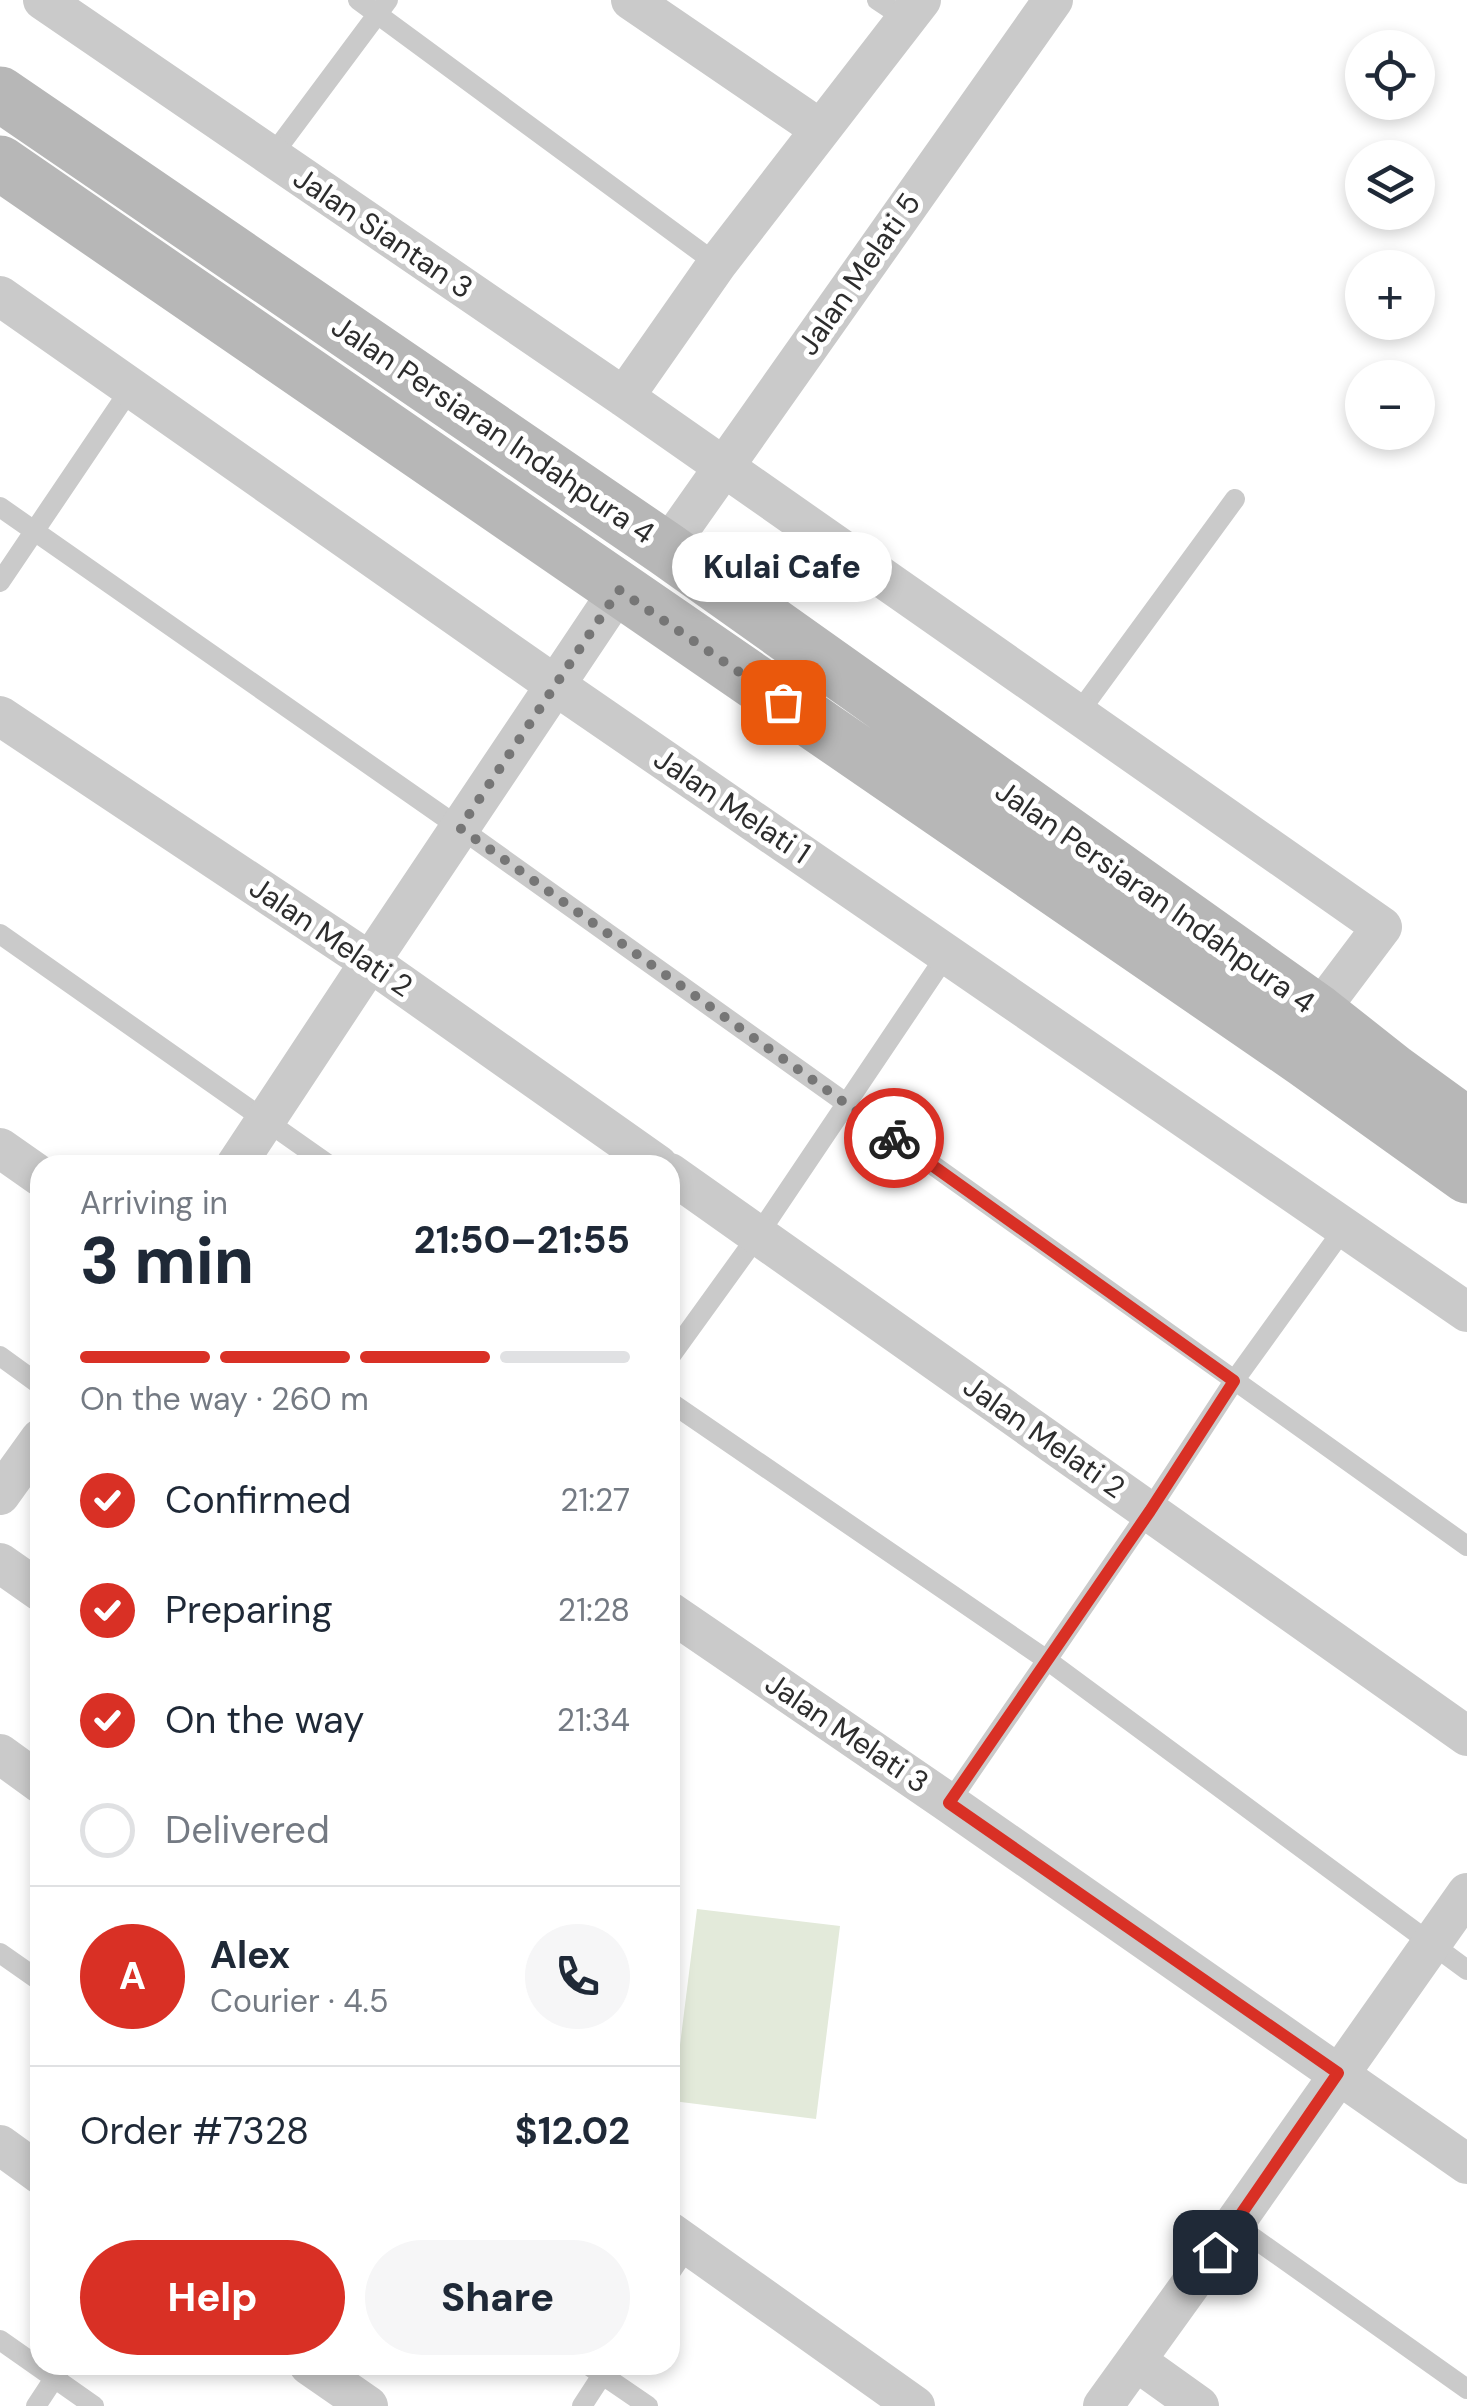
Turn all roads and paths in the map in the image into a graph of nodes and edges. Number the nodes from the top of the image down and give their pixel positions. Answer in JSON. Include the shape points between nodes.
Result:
{"nodes":[{"id":1,"x":42,"y":0,"type":"edge"},
{"id":2,"x":358,"y":0,"type":"edge"},
{"id":3,"x":632,"y":0,"type":"edge"},
{"id":4,"x":1053,"y":0,"type":"edge"},
{"id":5,"x":383,"y":6,"type":"edge"},
{"id":6,"x":901,"y":7,"type":"edge"},
{"id":7,"x":0,"y":94,"type":"edge"},
{"id":8,"x":820,"y":128,"type":"junction"},
{"id":9,"x":271,"y":157,"type":"junction"},
{"id":10,"x":0,"y":163,"type":"edge"},
{"id":11,"x":717,"y":264,"type":"junction"},
{"id":12,"x":0,"y":296,"type":"edge"},
{"id":13,"x":132,"y":388,"type":"junction"},
{"id":14,"x":624,"y":397,"type":"junction"},
{"id":15,"x":724,"y":468,"type":"junction"},
{"id":16,"x":1235,"y":499,"type":"dead end"},
{"id":17,"x":0,"y":508,"type":"edge"},
{"id":18,"x":34,"y":532,"type":"junction"},
{"id":19,"x":666,"y":549,"type":"junction"},
{"id":20,"x":0,"y":582,"type":"edge"},
{"id":21,"x":619,"y":590,"type":"junction"},
{"id":22,"x":556,"y":685,"type":"junction"},
{"id":23,"x":1077,"y":715,"type":"junction"},
{"id":24,"x":0,"y":716,"type":"edge"},
{"id":25,"x":460,"y":828,"type":"junction"},
{"id":26,"x":0,"y":934,"type":"edge"},
{"id":27,"x":947,"y":954,"type":"junction"},
{"id":28,"x":370,"y":962,"type":"junction"},
{"id":29,"x":1318,"y":1012,"type":"junction"},
{"id":30,"x":845,"y":1104,"type":"junction"},
{"id":31,"x":266,"y":1120,"type":"junction"},
{"id":32,"x":1467,"y":1125,"type":"edge"},
{"id":33,"x":0,"y":1148,"type":"edge"},
{"id":34,"x":243,"y":1155,"type":"edge"},
{"id":35,"x":316,"y":1155,"type":"edge"},
{"id":36,"x":644,"y":1155,"type":"edge"},
{"id":37,"x":30,"y":1169,"type":"edge"},
{"id":38,"x":1467,"y":1176,"type":"edge"},
{"id":39,"x":680,"y":1181,"type":"edge"},
{"id":40,"x":1345,"y":1227,"type":"junction"},
{"id":41,"x":758,"y":1236,"type":"junction"},
{"id":42,"x":1467,"y":1312,"type":"edge"},
{"id":43,"x":680,"y":1344,"type":"edge"},
{"id":44,"x":0,"y":1356,"type":"edge"},
{"id":45,"x":30,"y":1378,"type":"edge"},
{"id":46,"x":1234,"y":1381,"type":"junction"},
{"id":47,"x":680,"y":1409,"type":"edge"},
{"id":48,"x":30,"y":1453,"type":"edge"},
{"id":49,"x":0,"y":1495,"type":"edge"},
{"id":50,"x":1150,"y":1511,"type":"junction"},
{"id":51,"x":1467,"y":1546,"type":"edge"},
{"id":52,"x":0,"y":1563,"type":"edge"},
{"id":53,"x":30,"y":1584,"type":"edge"},
{"id":54,"x":680,"y":1619,"type":"edge"},
{"id":55,"x":1047,"y":1660,"type":"junction"},
{"id":56,"x":1467,"y":1736,"type":"edge"},
{"id":57,"x":0,"y":1754,"type":"edge"},
{"id":58,"x":30,"y":1776,"type":"edge"},
{"id":59,"x":949,"y":1803,"type":"junction"},
{"id":60,"x":1467,"y":1893,"type":"edge"},
{"id":61,"x":1430,"y":1946,"type":"junction"},
{"id":62,"x":0,"y":1952,"type":"edge"},
{"id":63,"x":1467,"y":1970,"type":"edge"},
{"id":64,"x":30,"y":1974,"type":"edge"},
{"id":65,"x":1338,"y":2073,"type":"junction"},
{"id":66,"x":0,"y":2145,"type":"edge"},
{"id":67,"x":1467,"y":2164,"type":"edge"},
{"id":68,"x":30,"y":2167,"type":"edge"},
{"id":69,"x":1234,"y":2224,"type":"junction"},
{"id":70,"x":680,"y":2253,"type":"edge"},
{"id":71,"x":0,"y":2340,"type":"edge"},
{"id":72,"x":30,"y":2356,"type":"edge"},
{"id":73,"x":1136,"y":2361,"type":"junction"},
{"id":74,"x":57,"y":2375,"type":"edge"},
{"id":75,"x":62,"y":2375,"type":"edge"},
{"id":76,"x":324,"y":2375,"type":"edge"},
{"id":77,"x":597,"y":2375,"type":"edge"},
{"id":78,"x":609,"y":2375,"type":"edge"},
{"id":79,"x":1467,"y":2389,"type":"edge"},
{"id":80,"x":36,"y":2406,"type":"edge"},
{"id":81,"x":94,"y":2406,"type":"edge"},
{"id":82,"x":368,"y":2406,"type":"edge"},
{"id":83,"x":582,"y":2406,"type":"edge"},
{"id":84,"x":648,"y":2406,"type":"edge"},
{"id":85,"x":915,"y":2406,"type":"edge"},
{"id":86,"x":1103,"y":2406,"type":"edge"},
{"id":87,"x":1199,"y":2406,"type":"edge"}],
"edges":[{"from":1,"to":9,"type":"street","name":"Jalan Siantan 3"},
{"from":2,"to":5,"type":"lane"},
{"from":3,"to":8,"type":"street"},
{"from":4,"to":15,"type":"street","name":"Jalan Melati 5"},
{"from":5,"to":9,"type":"lane"},
{"from":5,"to":11,"type":"lane"},
{"from":6,"to":8,"type":"street"},
{"from":7,"to":19,"type":"main road","name":"Jalan Persiaran Indahpura 4"},
{"from":8,"to":11,"type":"street"},
{"from":9,"to":14,"type":"street","name":"Jalan Siantan 3"},
{"from":10,"to":21,"type":"main road","name":"Jalan Persiaran Indahpura 4"},
{"from":11,"to":14,"type":"street"},
{"from":12,"to":13,"type":"street","name":"Jalan Melati 1"},
{"from":13,"to":18,"type":"lane"},
{"from":13,"to":22,"type":"street","name":"Jalan Melati 1"},
{"from":14,"to":15,"type":"street","name":"Jalan Siantan 3"},
{"from":15,"to":19,"type":"street","name":"Jalan Melati 5"},
{"from":15,"to":23,"type":"street","name":"Jalan Siantan 3"},
{"from":16,"to":23,"type":"lane"},
{"from":17,"to":18,"type":"lane"},
{"from":18,"to":20,"type":"lane"},
{"from":18,"to":25,"type":"lane"},
{"from":19,"to":29,"type":"main road","name":"Jalan Persiaran Indahpura 4"},
{"from":21,"to":22,"type":"street"},
{"from":21,"to":38,"type":"main road","name":"Jalan Persiaran Indahpura 4"},
{"from":22,"to":25,"type":"street"},
{"from":22,"to":27,"type":"street","name":"Jalan Melati 1"},
{"from":23,"to":29,"type":"street","name":"Jalan Siantan 3","via":[[1382,927]]},
{"from":24,"to":28,"type":"street","name":"Jalan Melati 2"},
{"from":25,"to":28,"type":"street"},
{"from":25,"to":30,"type":"lane"},
{"from":26,"to":31,"type":"lane"},
{"from":27,"to":30,"type":"lane"},
{"from":27,"to":40,"type":"street","name":"Jalan Melati 1"},
{"from":28,"to":31,"type":"street"},
{"from":28,"to":36,"type":"street","name":"Jalan Melati 2"},
{"from":29,"to":32,"type":"main road","name":"Jalan Persiaran Indahpura 4"},
{"from":30,"to":41,"type":"lane"},
{"from":30,"to":46,"type":"lane"},
{"from":31,"to":34,"type":"street"},
{"from":31,"to":35,"type":"lane"},
{"from":33,"to":37,"type":"street"},
{"from":39,"to":41,"type":"street","name":"Jalan Melati 2"},
{"from":40,"to":42,"type":"street","name":"Jalan Melati 1"},
{"from":40,"to":46,"type":"lane"},
{"from":41,"to":43,"type":"lane"},
{"from":41,"to":50,"type":"street","name":"Jalan Melati 2"},
{"from":44,"to":45,"type":"lane"},
{"from":46,"to":50,"type":"lane"},
{"from":46,"to":51,"type":"lane"},
{"from":47,"to":55,"type":"lane"},
{"from":48,"to":49,"type":"street"},
{"from":50,"to":55,"type":"lane"},
{"from":50,"to":56,"type":"street","name":"Jalan Melati 2"},
{"from":52,"to":53,"type":"street"},
{"from":54,"to":59,"type":"street","name":"Jalan Melati 3"},
{"from":55,"to":59,"type":"lane"},
{"from":55,"to":61,"type":"lane"},
{"from":57,"to":58,"type":"street"},
{"from":59,"to":65,"type":"street","name":"Jalan Melati 3"},
{"from":60,"to":61,"type":"street"},
{"from":61,"to":63,"type":"lane"},
{"from":61,"to":65,"type":"street"},
{"from":62,"to":64,"type":"lane"},
{"from":65,"to":67,"type":"street","name":"Jalan Melati 3"},
{"from":65,"to":69,"type":"street"},
{"from":66,"to":68,"type":"street"},
{"from":69,"to":73,"type":"street"},
{"from":69,"to":79,"type":"lane"},
{"from":70,"to":85,"type":"street"},
{"from":71,"to":72,"type":"lane"},
{"from":73,"to":86,"type":"street"},
{"from":73,"to":87,"type":"street"},
{"from":74,"to":80,"type":"lane"},
{"from":75,"to":81,"type":"lane"},
{"from":76,"to":82,"type":"street"},
{"from":77,"to":83,"type":"lane"},
{"from":78,"to":84,"type":"lane"}]}
